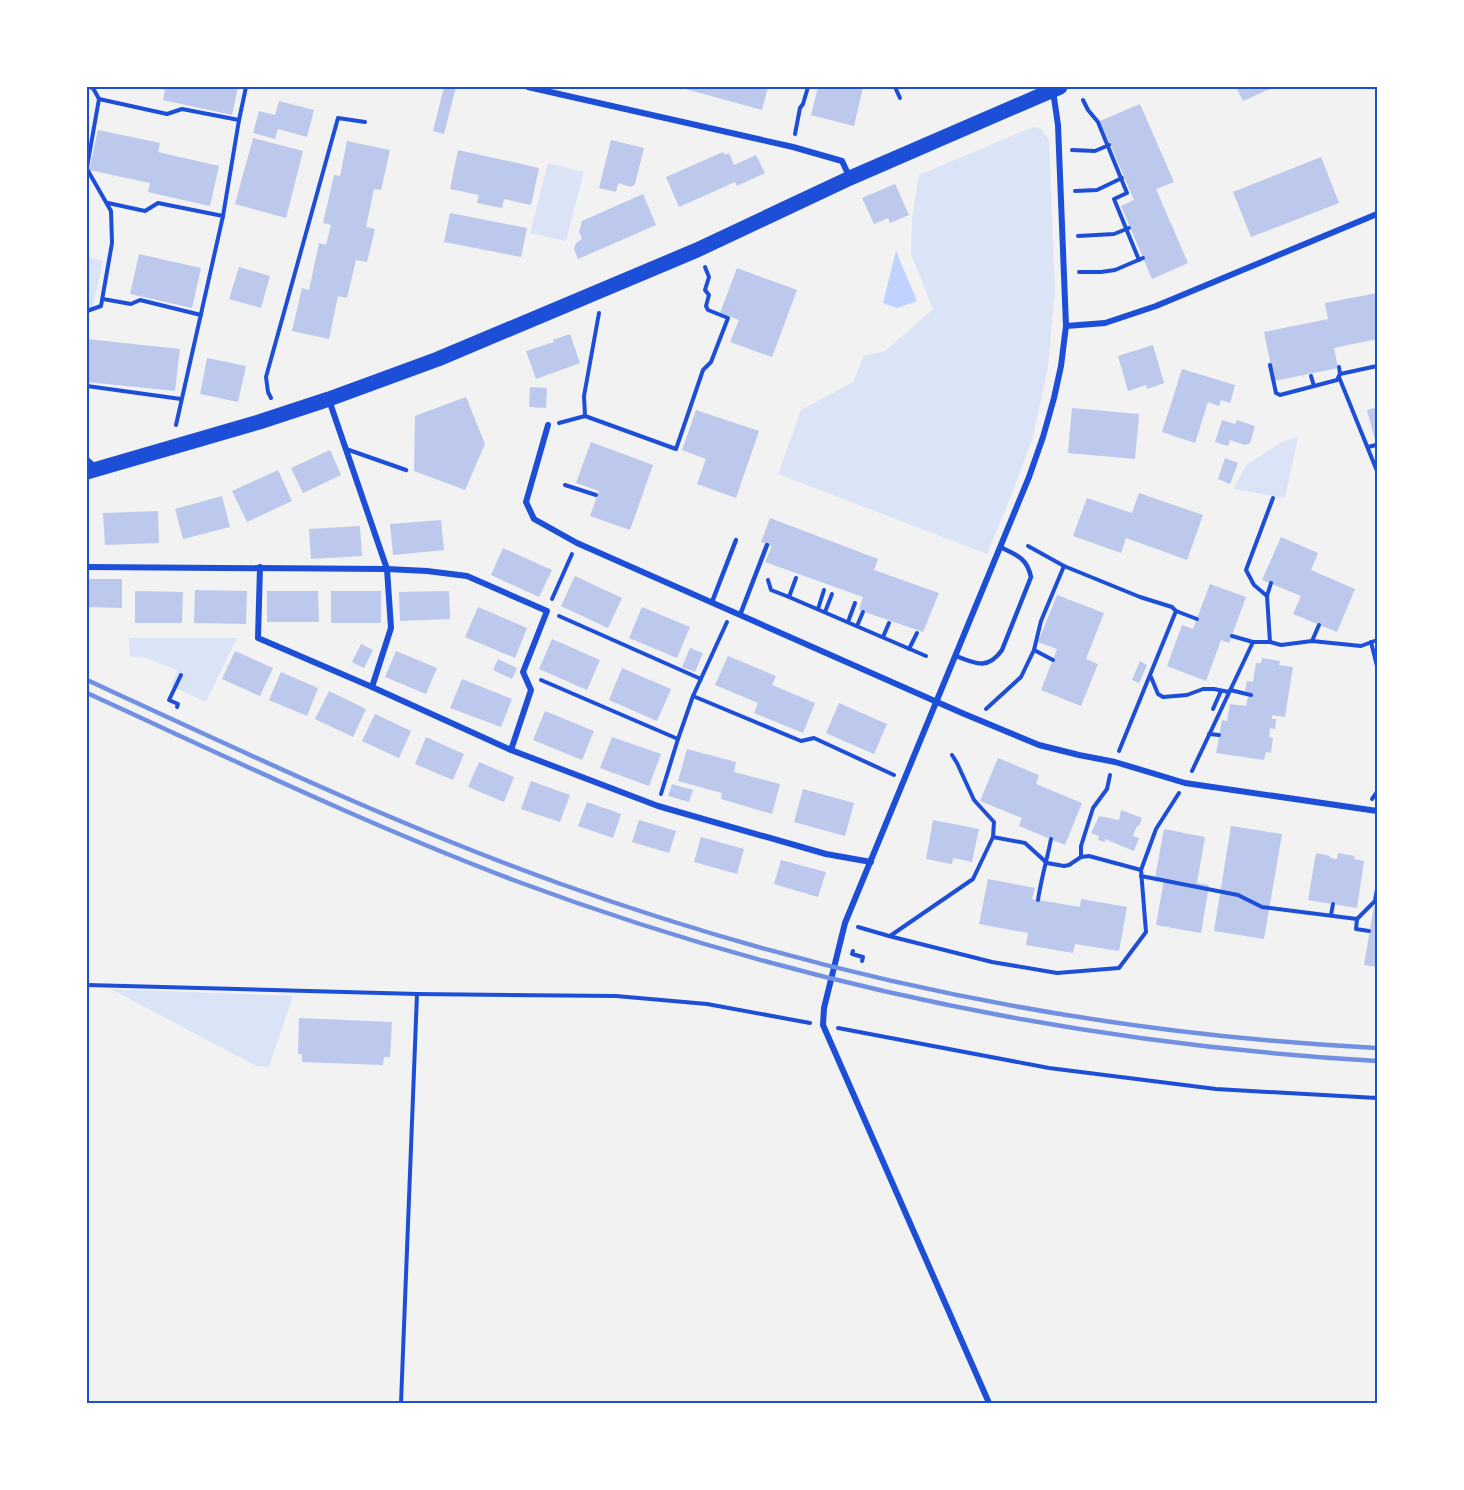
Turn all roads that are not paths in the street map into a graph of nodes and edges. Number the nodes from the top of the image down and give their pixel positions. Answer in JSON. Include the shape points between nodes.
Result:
{"nodes":[{"id":1,"x":528,"y":87,"type":"edge"},
{"id":2,"x":1055,"y":88,"type":"edge"},
{"id":3,"x":850,"y":178,"type":"junction"},
{"id":4,"x":1377,"y":214,"type":"edge"},
{"id":5,"x":1066,"y":326,"type":"junction"},
{"id":6,"x":329,"y":399,"type":"junction"},
{"id":7,"x":548,"y":425,"type":"road end"},
{"id":8,"x":346,"y":449,"type":"junction"},
{"id":9,"x":91,"y":466,"type":"edge"},
{"id":10,"x":406,"y":470,"type":"dead end"},
{"id":11,"x":736,"y":540,"type":"dead end"},
{"id":12,"x":767,"y":545,"type":"dead end"},
{"id":13,"x":1000,"y":547,"type":"junction"},
{"id":14,"x":87,"y":567,"type":"edge"},
{"id":15,"x":260,"y":567,"type":"junction"},
{"id":16,"x":387,"y":569,"type":"junction"},
{"id":17,"x":712,"y":602,"type":"junction"},
{"id":18,"x":740,"y":615,"type":"junction"},
{"id":19,"x":956,"y":656,"type":"junction"},
{"id":20,"x":372,"y":687,"type":"junction"},
{"id":21,"x":936,"y":702,"type":"junction"},
{"id":22,"x":511,"y":750,"type":"junction"},
{"id":23,"x":1377,"y":811,"type":"edge"},
{"id":24,"x":871,"y":862,"type":"junction"},
{"id":25,"x":989,"y":1403,"type":"edge"}],
"edges":[{"from":1,"to":3,"type":"street","via":[[793,147],[842,161]]},
{"from":2,"to":3,"type":"main road"},
{"from":2,"to":5,"type":"street"},
{"from":3,"to":6,"type":"main road","via":[[697,250],[438,360]]},
{"from":4,"to":5,"type":"street","via":[[1156,306],[1105,323]]},
{"from":5,"to":13,"type":"street","via":[[1061,366],[1043,437]]},
{"from":6,"to":8,"type":"street"},
{"from":6,"to":9,"type":"main road","via":[[248,425]]},
{"from":7,"to":17,"type":"street","via":[[526,502],[534,519],[577,543]]},
{"from":8,"to":10,"type":"lane"},
{"from":8,"to":16,"type":"street"},
{"from":11,"to":17,"type":"lane"},
{"from":12,"to":18,"type":"lane"},
{"from":13,"to":19,"type":"street"},
{"from":13,"to":19,"type":"lane","via":[[1028,565],[1031,577],[1002,650],[986,664]]},
{"from":14,"to":15,"type":"street"},
{"from":15,"to":16,"type":"street"},
{"from":15,"to":20,"type":"street","via":[[258,638]]},
{"from":16,"to":20,"type":"street","via":[[391,628]]},
{"from":16,"to":22,"type":"street","via":[[467,576],[547,611],[523,672],[531,690]]},
{"from":17,"to":18,"type":"street"},
{"from":18,"to":21,"type":"street"},
{"from":19,"to":21,"type":"street"},
{"from":20,"to":22,"type":"street"},
{"from":21,"to":23,"type":"street","via":[[1039,745],[1185,783]]},
{"from":21,"to":24,"type":"street"},
{"from":22,"to":24,"type":"street","via":[[658,806],[826,854]]},
{"from":24,"to":25,"type":"street","via":[[845,923],[823,1025]]}]}
